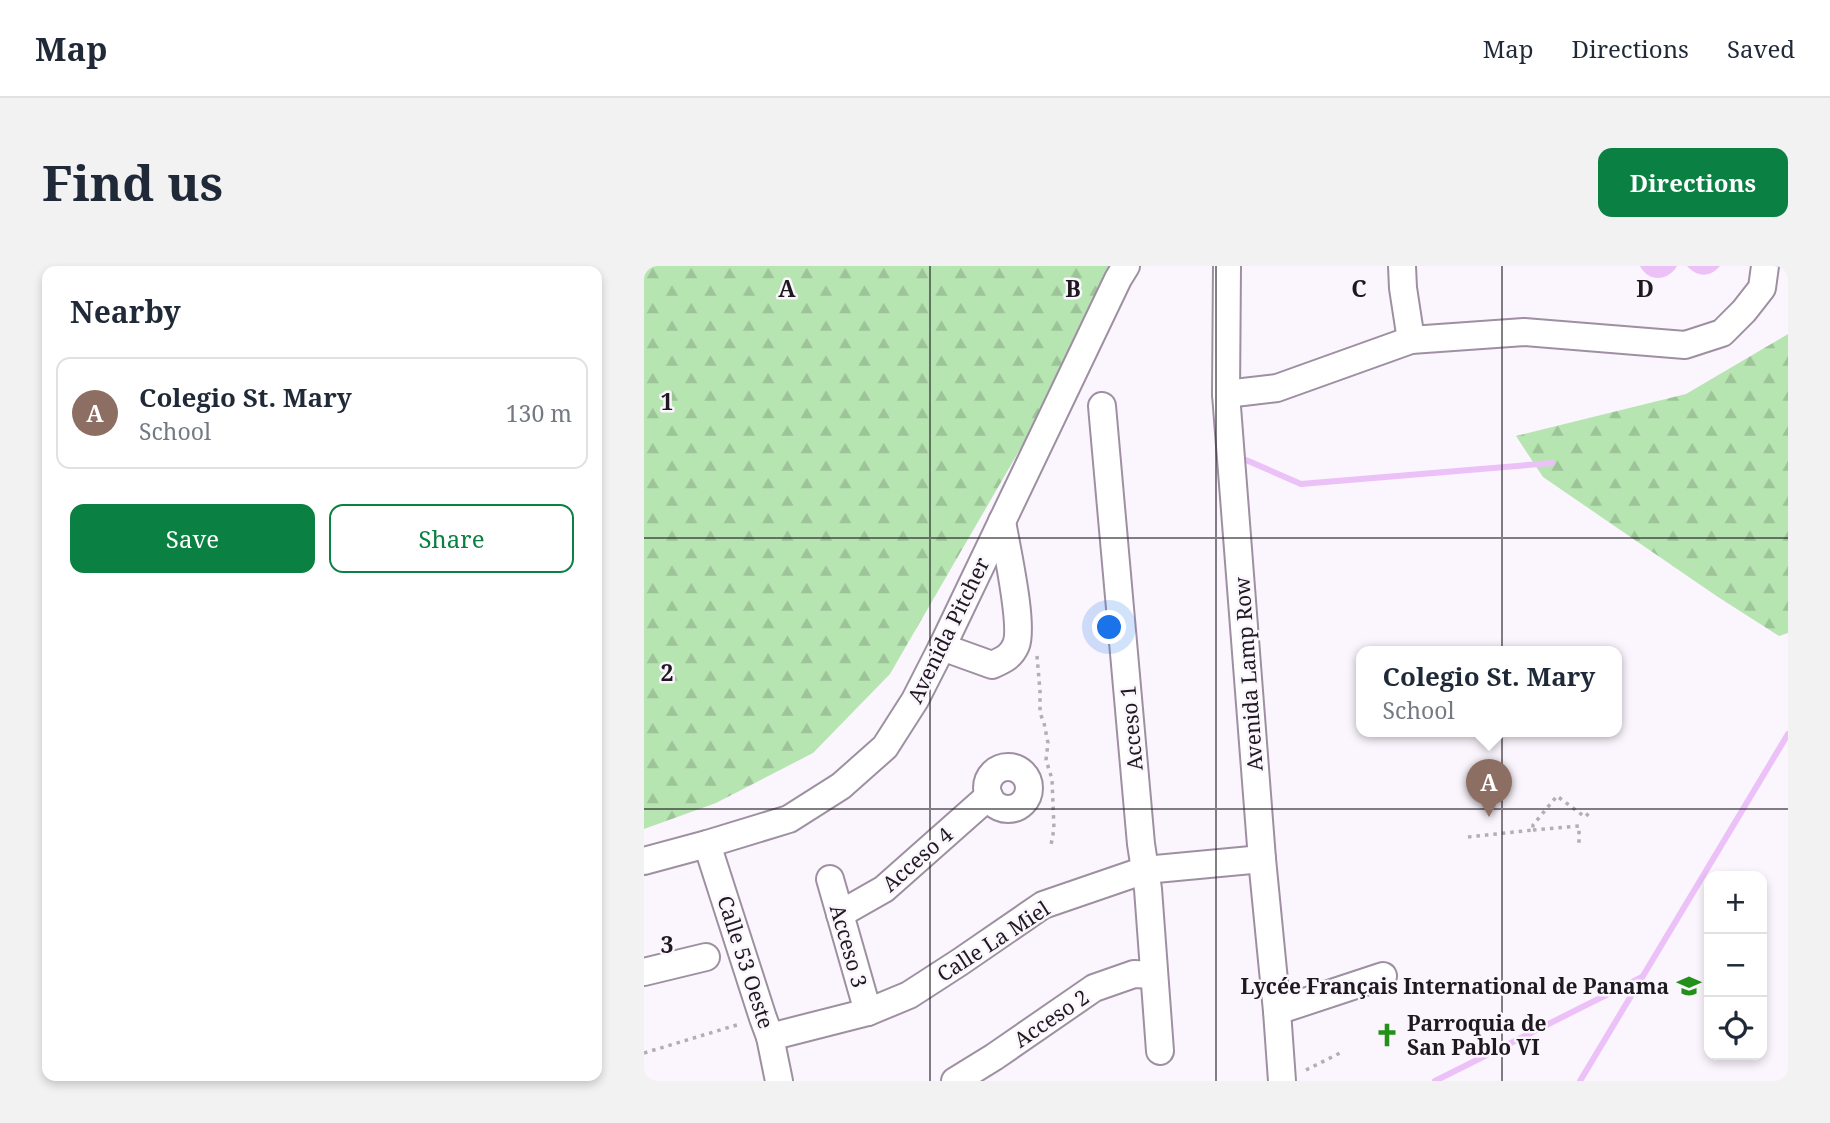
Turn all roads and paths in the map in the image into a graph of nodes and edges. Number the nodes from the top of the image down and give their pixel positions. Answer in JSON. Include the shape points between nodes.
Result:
{"nodes":[{"id":1,"x":1126,"y":266,"type":"edge"},
{"id":2,"x":1227,"y":266,"type":"edge"},
{"id":3,"x":1402,"y":266,"type":"edge"},
{"id":4,"x":1765,"y":266,"type":"edge"},
{"id":5,"x":1411,"y":340,"type":"junction"},
{"id":6,"x":1226,"y":394,"type":"junction"},
{"id":7,"x":1102,"y":406,"type":"dead end"},
{"id":8,"x":1002,"y":521,"type":"junction"},
{"id":9,"x":943,"y":646,"type":"junction"},
{"id":10,"x":989,"y":796,"type":"dead end"},
{"id":11,"x":1589,"y":813,"type":"dead end"},
{"id":12,"x":1533,"y":830,"type":"junction"},
{"id":13,"x":1468,"y":837,"type":"dead end"},
{"id":14,"x":707,"y":844,"type":"junction"},
{"id":15,"x":1579,"y":847,"type":"dead end"},
{"id":16,"x":1262,"y":859,"type":"junction"},
{"id":17,"x":644,"y":861,"type":"edge"},
{"id":18,"x":1144,"y":870,"type":"junction"},
{"id":19,"x":830,"y":879,"type":"dead end"},
{"id":20,"x":840,"y":914,"type":"junction"},
{"id":21,"x":706,"y":957,"type":"dead end"},
{"id":22,"x":644,"y":972,"type":"edge"},
{"id":23,"x":1153,"y":975,"type":"junction"},
{"id":24,"x":1383,"y":976,"type":"dead end"},
{"id":25,"x":1278,"y":1011,"type":"junction"},
{"id":26,"x":868,"y":1012,"type":"junction"},
{"id":27,"x":766,"y":1027,"type":"junction"},
{"id":28,"x":1160,"y":1051,"type":"dead end"},
{"id":29,"x":644,"y":1053,"type":"edge"},
{"id":30,"x":1275,"y":1080,"type":"edge"},
{"id":31,"x":779,"y":1081,"type":"edge"},
{"id":32,"x":955,"y":1081,"type":"edge"}],
"edges":[{"from":1,"to":8,"type":"street","name":"Avenida Pitcher"},
{"from":2,"to":6,"type":"street","name":"Avenida Lamp Row"},
{"from":3,"to":5,"type":"street"},
{"from":4,"to":5,"type":"street","via":[[1762,288],[1722,333],[1685,345],[1524,332]]},
{"from":5,"to":6,"type":"street","via":[[1277,388]]},
{"from":6,"to":16,"type":"street","name":"Avenida Lamp Row"},
{"from":7,"to":18,"type":"street","name":"Acceso 1"},
{"from":8,"to":9,"type":"street","name":"Avenida Pitcher"},
{"from":8,"to":9,"type":"street","via":[[1018,619],[1017,643],[1007,658],[992,665]]},
{"from":9,"to":14,"type":"street","name":"Avenida Pitcher","via":[[885,747],[841,786],[789,819]]},
{"from":10,"to":20,"type":"street","name":"Acceso 4","via":[[884,889]]},
{"from":11,"to":12,"type":"path","via":[[1585,817],[1557,796]]},
{"from":12,"to":13,"type":"path"},
{"from":12,"to":15,"type":"path","via":[[1579,826]]},
{"from":14,"to":17,"type":"street","name":"Avenida Pitcher"},
{"from":14,"to":27,"type":"street","name":"Calle 53 Oeste"},
{"from":16,"to":18,"type":"street","name":"Calle La Miel"},
{"from":16,"to":25,"type":"street","name":"Avenida Lamp Row"},
{"from":18,"to":23,"type":"street","name":"Acceso 1"},
{"from":18,"to":26,"type":"street","name":"Calle La Miel","via":[[1043,905],[909,995]]},
{"from":19,"to":20,"type":"street","name":"Acceso 3"},
{"from":20,"to":26,"type":"street","name":"Acceso 3"},
{"from":21,"to":22,"type":"street"},
{"from":23,"to":28,"type":"street","name":"Acceso 1"},
{"from":23,"to":32,"type":"street","name":"Acceso 2","via":[[1134,974],[1094,988]]},
{"from":24,"to":25,"type":"street"},
{"from":25,"to":30,"type":"street","name":"Avenida Lamp Row"},
{"from":26,"to":27,"type":"street","name":"Calle La Miel"},
{"from":27,"to":29,"type":"path"},
{"from":27,"to":31,"type":"street","name":"Calle 53 Oeste"}]}
